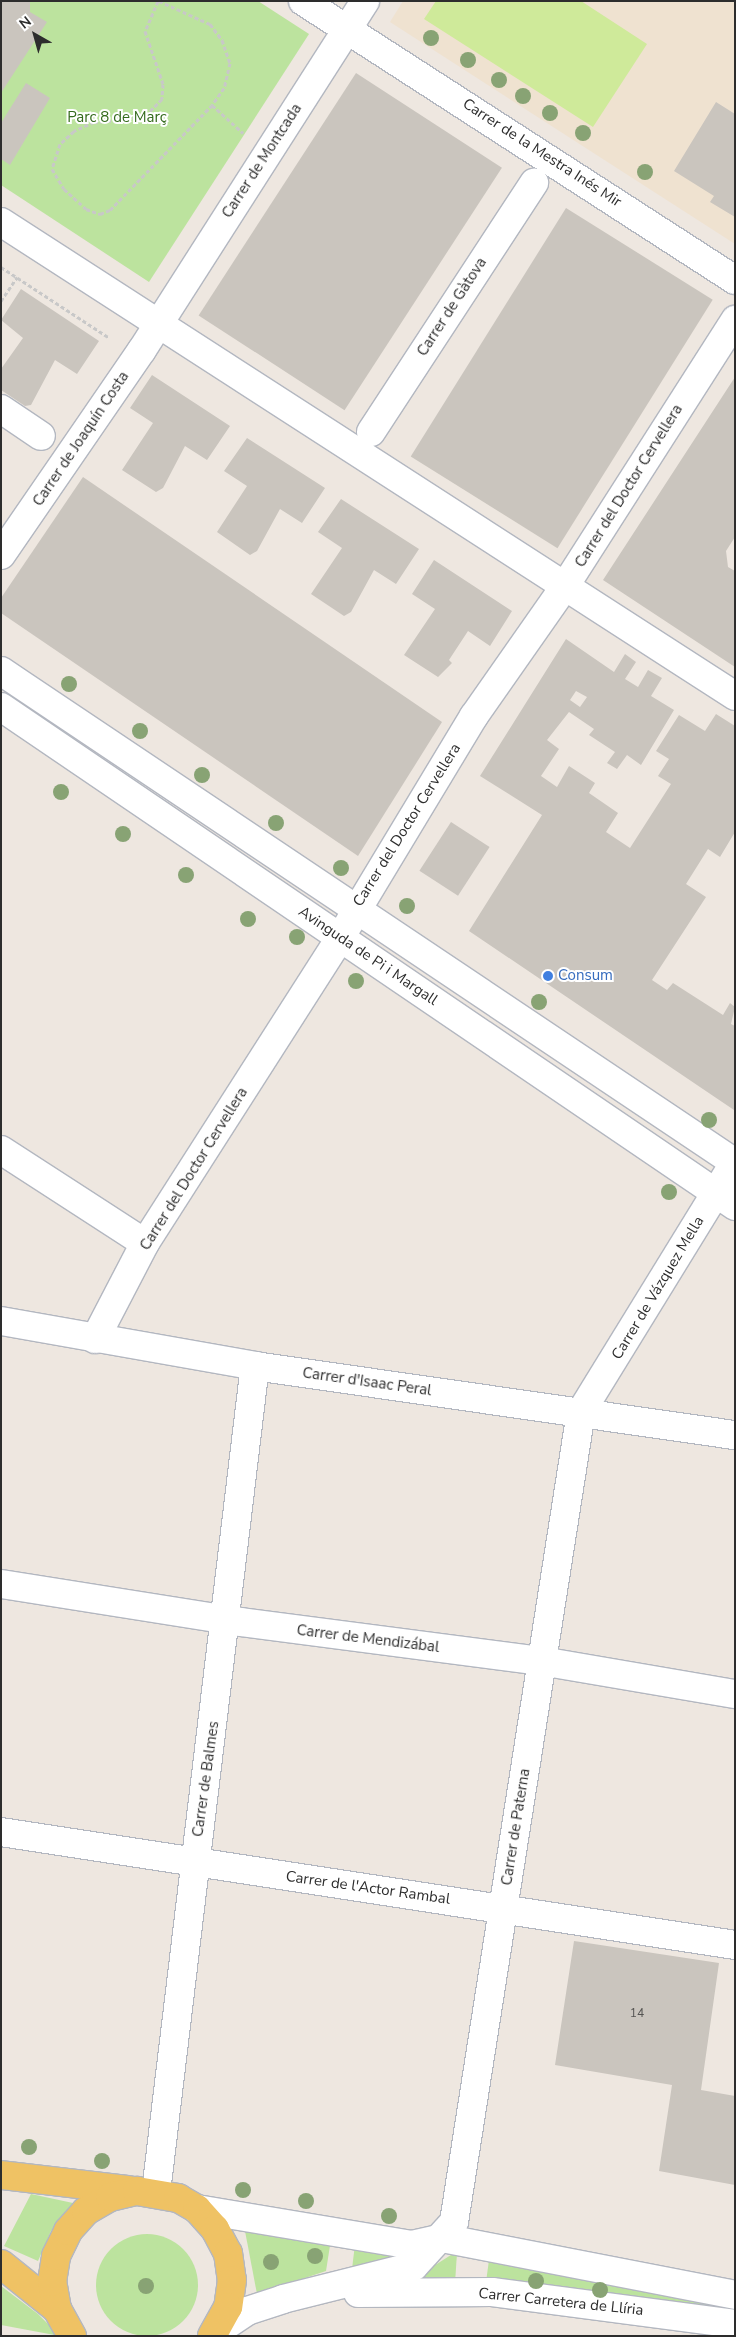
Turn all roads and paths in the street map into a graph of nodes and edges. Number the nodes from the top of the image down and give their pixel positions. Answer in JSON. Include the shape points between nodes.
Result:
{"nodes":[{"id":1,"x":158,"y":1,"type":"edge"},
{"id":2,"x":303,"y":1,"type":"edge"},
{"id":3,"x":365,"y":1,"type":"edge"},
{"id":4,"x":347,"y":29,"type":"junction"},
{"id":5,"x":212,"y":105,"type":"junction"},
{"id":6,"x":248,"y":136,"type":"dead end"},
{"id":7,"x":534,"y":183,"type":"dead end"},
{"id":8,"x":1,"y":222,"type":"edge"},
{"id":9,"x":1,"y":267,"type":"edge"},
{"id":10,"x":17,"y":277,"type":"junction"},
{"id":11,"x":735,"y":280,"type":"edge"},
{"id":12,"x":1,"y":301,"type":"edge"},
{"id":13,"x":735,"y":320,"type":"edge"},
{"id":14,"x":160,"y":322,"type":"junction"},
{"id":15,"x":108,"y":336,"type":"dead end"},
{"id":16,"x":1,"y":409,"type":"edge"},
{"id":17,"x":371,"y":432,"type":"dead end"},
{"id":18,"x":41,"y":436,"type":"dead end"},
{"id":19,"x":1,"y":555,"type":"edge"},
{"id":20,"x":565,"y":586,"type":"junction"},
{"id":21,"x":1,"y":671,"type":"edge"},
{"id":22,"x":735,"y":696,"type":"edge"},
{"id":23,"x":1,"y":707,"type":"edge"},
{"id":24,"x":354,"y":911,"type":"junction"},
{"id":25,"x":340,"y":938,"type":"junction"},
{"id":26,"x":1,"y":1150,"type":"edge"},
{"id":27,"x":735,"y":1163,"type":"edge"},
{"id":28,"x":725,"y":1200,"type":"edge"},
{"id":29,"x":145,"y":1243,"type":"junction"},
{"id":30,"x":1,"y":1321,"type":"edge"},
{"id":31,"x":96,"y":1339,"type":"junction"},
{"id":32,"x":255,"y":1366,"type":"junction"},
{"id":33,"x":581,"y":1412,"type":"junction"},
{"id":34,"x":735,"y":1435,"type":"edge"},
{"id":35,"x":1,"y":1584,"type":"edge"},
{"id":36,"x":227,"y":1620,"type":"junction"},
{"id":37,"x":541,"y":1661,"type":"junction"},
{"id":38,"x":735,"y":1694,"type":"edge"},
{"id":39,"x":1,"y":1832,"type":"edge"},
{"id":40,"x":195,"y":1862,"type":"junction"},
{"id":41,"x":504,"y":1908,"type":"junction"},
{"id":42,"x":735,"y":1945,"type":"edge"},
{"id":43,"x":1,"y":2175,"type":"edge"},
{"id":44,"x":147,"y":2192,"type":"junction"},
{"id":45,"x":197,"y":2209,"type":"junction"},
{"id":46,"x":442,"y":2238,"type":"junction"},
{"id":47,"x":1,"y":2264,"type":"edge"},
{"id":48,"x":296,"y":2295,"type":"junction"},
{"id":49,"x":735,"y":2295,"type":"edge"},
{"id":50,"x":57,"y":2309,"type":"junction"},
{"id":51,"x":728,"y":2328,"type":"edge"},
{"id":52,"x":214,"y":2334,"type":"edge"},
{"id":53,"x":72,"y":2336,"type":"edge"}],
"edges":[{"from":1,"to":5,"type":"path","via":[[210,24],[228,51],[229,74]]},
{"from":1,"to":5,"type":"path","via":[[145,32],[163,84],[162,99],[143,118],[94,122],[74,131],[60,144],[52,169],[64,189],[86,209],[100,214],[110,210]]},
{"from":2,"to":4,"type":"street","name":"Carrer de la Mestra Inés Mir"},
{"from":3,"to":4,"type":"street","name":"Carrer de Montcada"},
{"from":4,"to":11,"type":"street","name":"Carrer de la Mestra Inés Mir"},
{"from":4,"to":14,"type":"street","name":"Carrer de Montcada"},
{"from":5,"to":6,"type":"path"},
{"from":7,"to":17,"type":"street","name":"Carrer de Gàtova"},
{"from":8,"to":14,"type":"street"},
{"from":9,"to":10,"type":"path"},
{"from":10,"to":12,"type":"path"},
{"from":10,"to":15,"type":"path"},
{"from":13,"to":20,"type":"street","name":"Carrer del Doctor Cervellera"},
{"from":14,"to":19,"type":"street","name":"Carrer de Joaquín Costa"},
{"from":14,"to":20,"type":"street"},
{"from":16,"to":18,"type":"street"},
{"from":20,"to":22,"type":"street"},
{"from":20,"to":24,"type":"street","name":"Carrer del Doctor Cervellera","via":[[474,716]]},
{"from":21,"to":24,"type":"street","name":"Avinguda de Pi i Margall"},
{"from":23,"to":25,"type":"street","name":"Avinguda de Pi i Margall"},
{"from":24,"to":25,"type":"street","name":"Carrer del Doctor Cervellera"},
{"from":24,"to":27,"type":"street","name":"Avinguda de Pi i Margall"},
{"from":25,"to":28,"type":"street","name":"Avinguda de Pi i Margall"},
{"from":25,"to":29,"type":"street","name":"Carrer del Doctor Cervellera"},
{"from":26,"to":29,"type":"street"},
{"from":27,"to":28,"type":"street","name":"Carrer de Vázquez Mella"},
{"from":28,"to":33,"type":"street","name":"Carrer de Vázquez Mella"},
{"from":29,"to":31,"type":"street","name":"Carrer del Doctor Cervellera"},
{"from":30,"to":31,"type":"street","name":"Carrer d'Isaac Peral"},
{"from":31,"to":32,"type":"street","name":"Carrer d'Isaac Peral"},
{"from":32,"to":33,"type":"street","name":"Carrer d'Isaac Peral"},
{"from":32,"to":36,"type":"street","name":"Carrer de Balmes"},
{"from":33,"to":34,"type":"street","name":"Carrer d'Isaac Peral"},
{"from":33,"to":37,"type":"street","name":"Carrer de Paterna"},
{"from":35,"to":36,"type":"street","name":"Carrer de Mendizábal"},
{"from":36,"to":37,"type":"street","name":"Carrer de Mendizábal"},
{"from":36,"to":40,"type":"street","name":"Carrer de Balmes"},
{"from":37,"to":38,"type":"street","name":"Carrer de Mendizábal"},
{"from":37,"to":41,"type":"street","name":"Carrer de Paterna"},
{"from":39,"to":40,"type":"street","name":"Carrer de l'Actor Rambal"},
{"from":40,"to":41,"type":"street","name":"Carrer de l'Actor Rambal"},
{"from":40,"to":44,"type":"street","name":"Carrer de Balmes"},
{"from":41,"to":42,"type":"street","name":"Carrer de l'Actor Rambal"},
{"from":41,"to":46,"type":"street","name":"Carrer de Paterna","via":[[454,2222]]},
{"from":43,"to":44,"type":"main road"},
{"from":44,"to":45,"type":"main road"},
{"from":44,"to":50,"type":"main road","via":[[94,2206],[68,2231],[56,2256],[52,2282]]},
{"from":45,"to":46,"type":"street","via":[[412,2245]]},
{"from":45,"to":52,"type":"main road","via":[[216,2229],[230,2271],[228,2307]]},
{"from":46,"to":48,"type":"street","name":"Carrer Carretera de Llíria","via":[[414,2266]]},
{"from":46,"to":49,"type":"street"},
{"from":47,"to":50,"type":"main road"},
{"from":48,"to":51,"type":"street","name":"Carrer Carretera de Llíria","via":[[492,2292]]},
{"from":48,"to":52,"type":"street","name":"Carrer Carretera de Llíria","via":[[247,2311]]},
{"from":50,"to":53,"type":"main road"}]}
